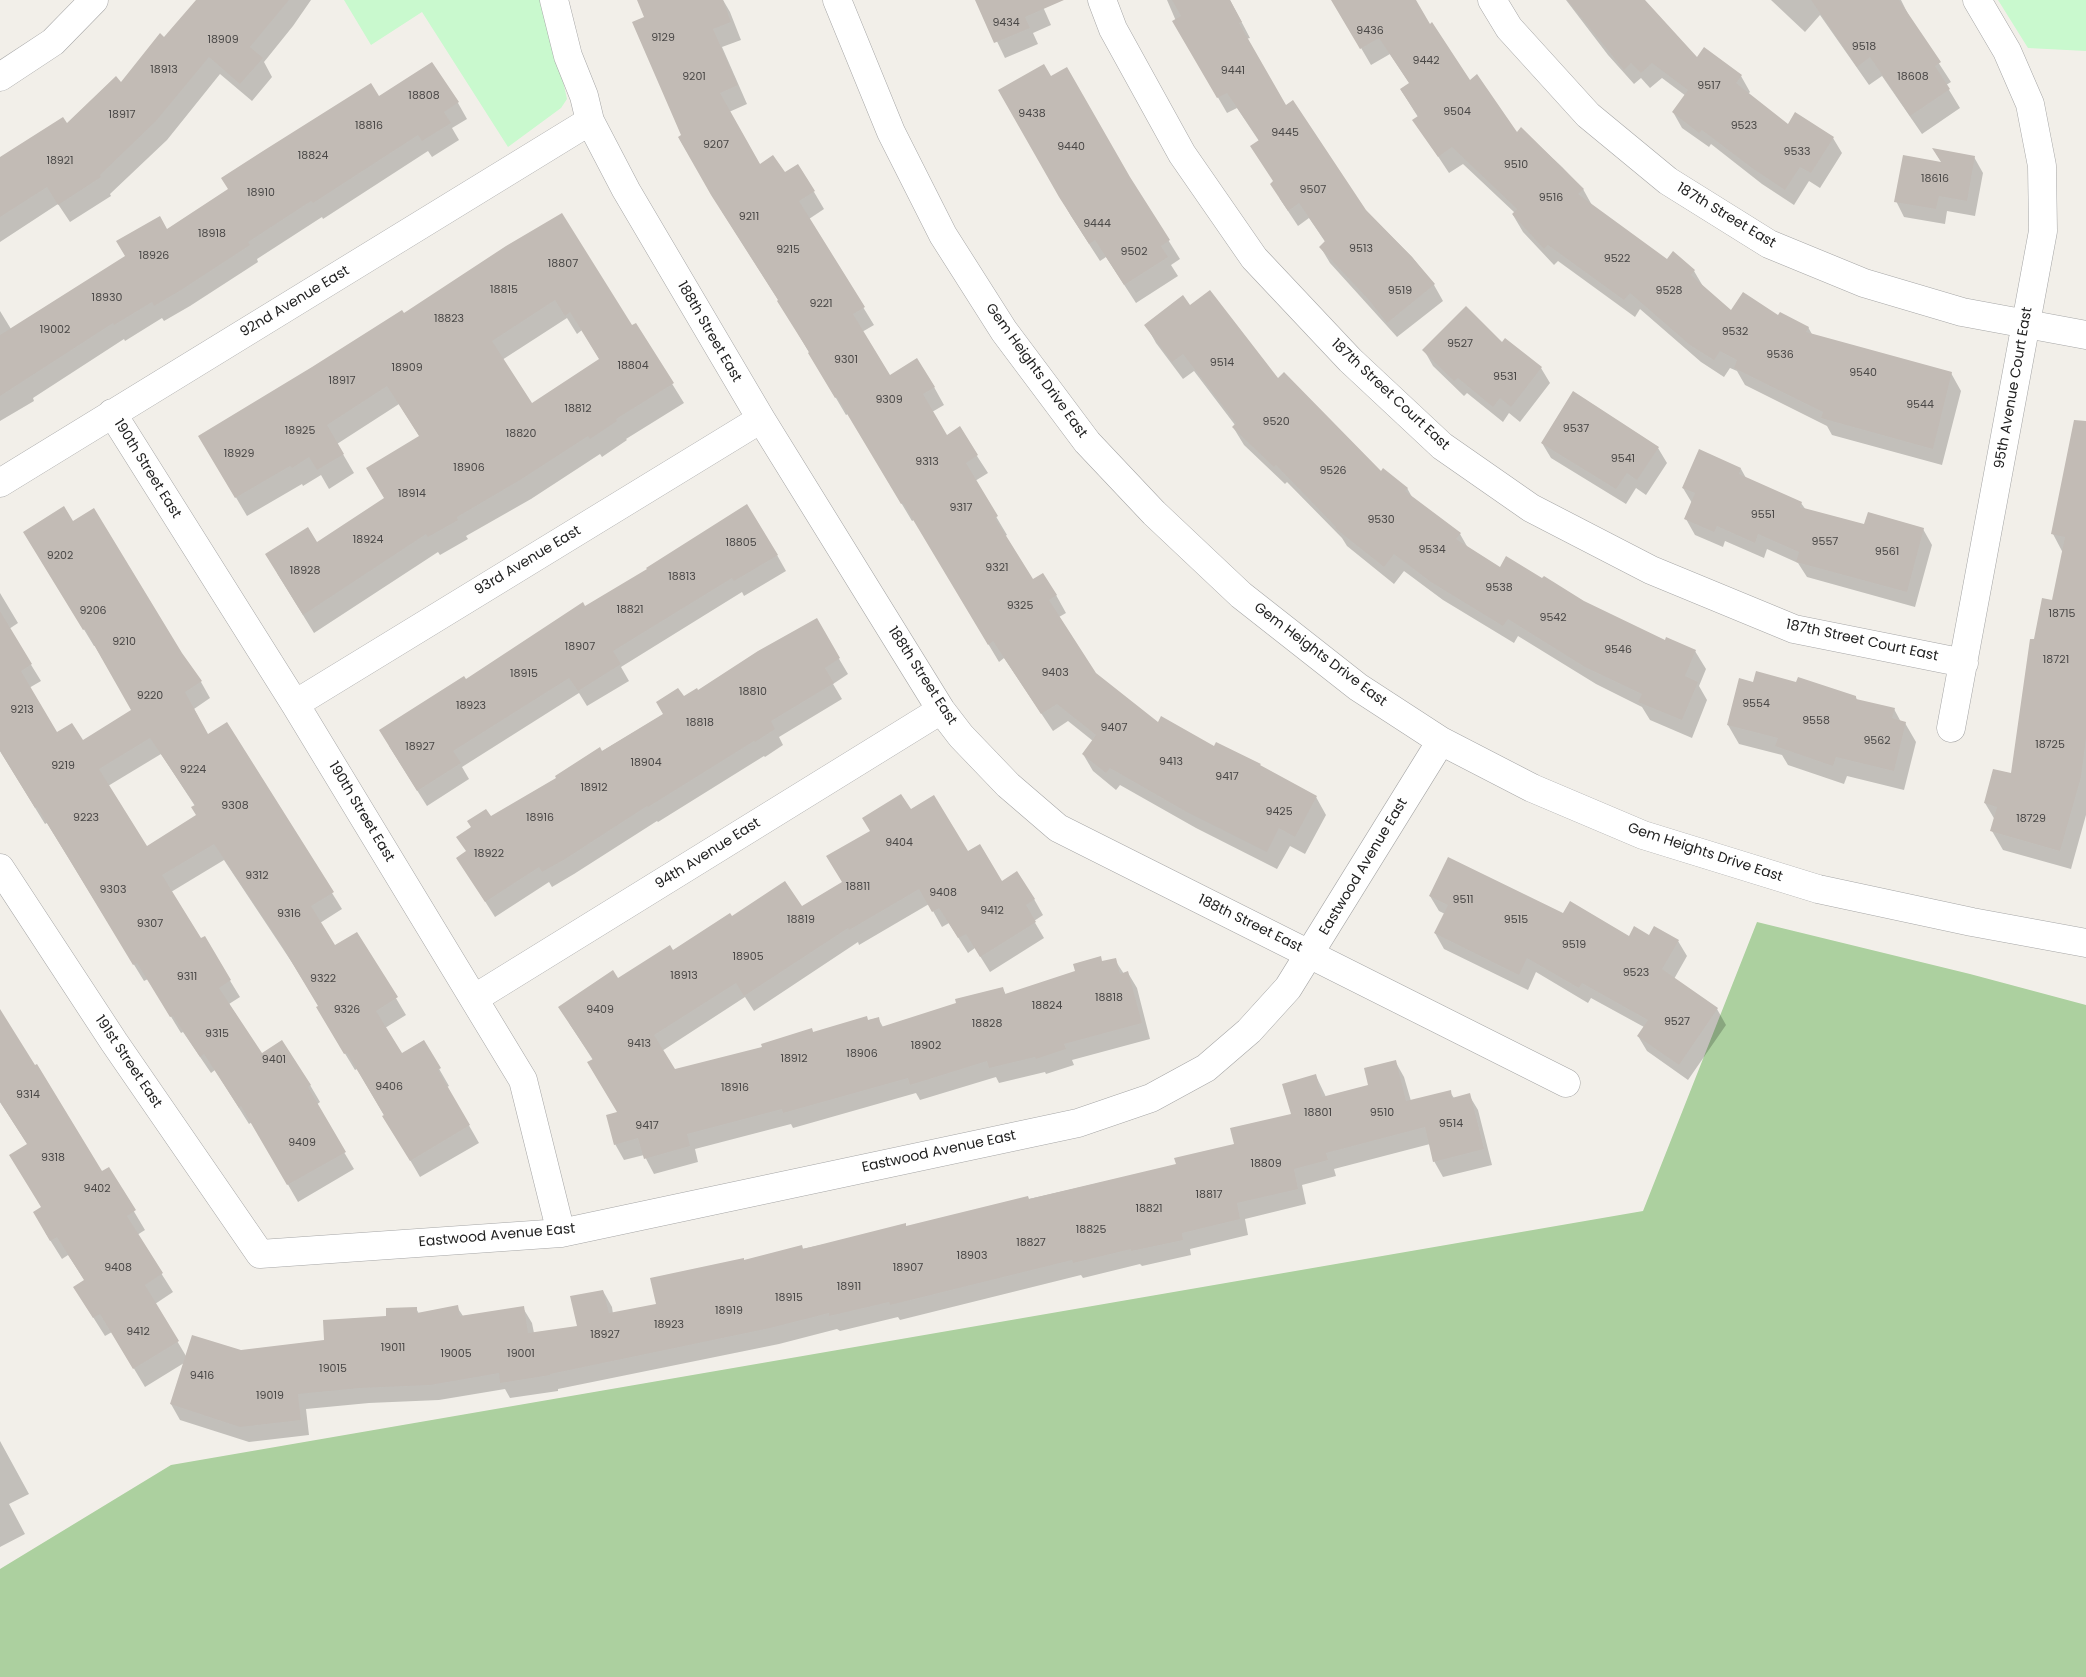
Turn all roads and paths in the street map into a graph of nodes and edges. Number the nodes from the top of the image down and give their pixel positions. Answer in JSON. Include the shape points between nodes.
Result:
{"nodes":[{"id":1,"x":94,"y":0,"type":"edge"},
{"id":2,"x":554,"y":0,"type":"edge"},
{"id":3,"x":837,"y":0,"type":"edge"},
{"id":4,"x":1102,"y":0,"type":"edge"},
{"id":5,"x":1492,"y":0,"type":"edge"},
{"id":6,"x":1977,"y":0,"type":"edge"},
{"id":7,"x":0,"y":77,"type":"edge"},
{"id":8,"x":590,"y":121,"type":"junction"},
{"id":9,"x":2025,"y":325,"type":"junction"},
{"id":10,"x":2086,"y":335,"type":"edge"},
{"id":11,"x":112,"y":413,"type":"junction"},
{"id":12,"x":761,"y":419,"type":"junction"},
{"id":13,"x":0,"y":483,"type":"edge"},
{"id":14,"x":1964,"y":663,"type":"junction"},
{"id":15,"x":295,"y":704,"type":"junction"},
{"id":16,"x":941,"y":710,"type":"junction"},
{"id":17,"x":1951,"y":728,"type":"dead end"},
{"id":18,"x":1441,"y":741,"type":"junction"},
{"id":19,"x":0,"y":868,"type":"edge"},
{"id":20,"x":2086,"y":942,"type":"edge"},
{"id":21,"x":1310,"y":954,"type":"junction"},
{"id":22,"x":474,"y":998,"type":"junction"},
{"id":23,"x":1566,"y":1083,"type":"dead end"},
{"id":24,"x":562,"y":1233,"type":"junction"},
{"id":25,"x":260,"y":1254,"type":"joint"}],
"edges":[{"from":1,"to":7,"type":"street","via":[[52,42]]},
{"from":2,"to":8,"type":"street","name":"188th Street East","via":[[568,56]]},
{"from":3,"to":18,"type":"street","name":"Gem Heights Drive East","via":[[891,132],[943,235],[1004,330],[1087,442],[1154,513],[1241,595],[1358,687]]},
{"from":4,"to":14,"type":"street","name":"187th Street Court East","via":[[1113,29],[1182,154],[1254,258],[1350,360],[1442,446],[1531,508],[1660,573],[1794,629]]},
{"from":5,"to":9,"type":"street","name":"187th Street East","via":[[1509,28],[1588,115],[1668,180],[1769,244],[1864,283],[1962,312]]},
{"from":6,"to":9,"type":"street","name":"95th Avenue Court East","via":[[2007,51],[2030,104],[2042,166],[2043,231]]},
{"from":8,"to":11,"type":"street","name":"92nd Avenue East"},
{"from":8,"to":12,"type":"street","name":"188th Street East","via":[[626,190]]},
{"from":9,"to":10,"type":"street","name":"187th Street East"},
{"from":9,"to":14,"type":"street","name":"95th Avenue Court East"},
{"from":11,"to":13,"type":"street","name":"92nd Avenue East"},
{"from":11,"to":15,"type":"street","name":"190th Street East"},
{"from":12,"to":15,"type":"street","name":"93rd Avenue East"},
{"from":12,"to":16,"type":"street","name":"188th Street East"},
{"from":14,"to":17,"type":"street","name":"95th Avenue Court East"},
{"from":15,"to":22,"type":"street","name":"190th Street East"},
{"from":16,"to":21,"type":"street","name":"188th Street East","via":[[1008,785],[1058,828]]},
{"from":16,"to":22,"type":"street","name":"94th Avenue East"},
{"from":18,"to":20,"type":"street","name":"Gem Heights Drive East","via":[[1532,788],[1652,838],[1818,889]]},
{"from":18,"to":21,"type":"street","name":"Eastwood Avenue East"},
{"from":19,"to":25,"type":"street","name":"191st Street East","via":[[114,1042]]},
{"from":21,"to":23,"type":"street","name":"188th Street East"},
{"from":21,"to":24,"type":"street","name":"Eastwood Avenue East","via":[[1288,988],[1249,1032],[1206,1068],[1151,1098],[1078,1122]]},
{"from":22,"to":24,"type":"street","name":"190th Street East","via":[[522,1080]]},
{"from":24,"to":25,"type":"street","name":"Eastwood Avenue East"}]}
